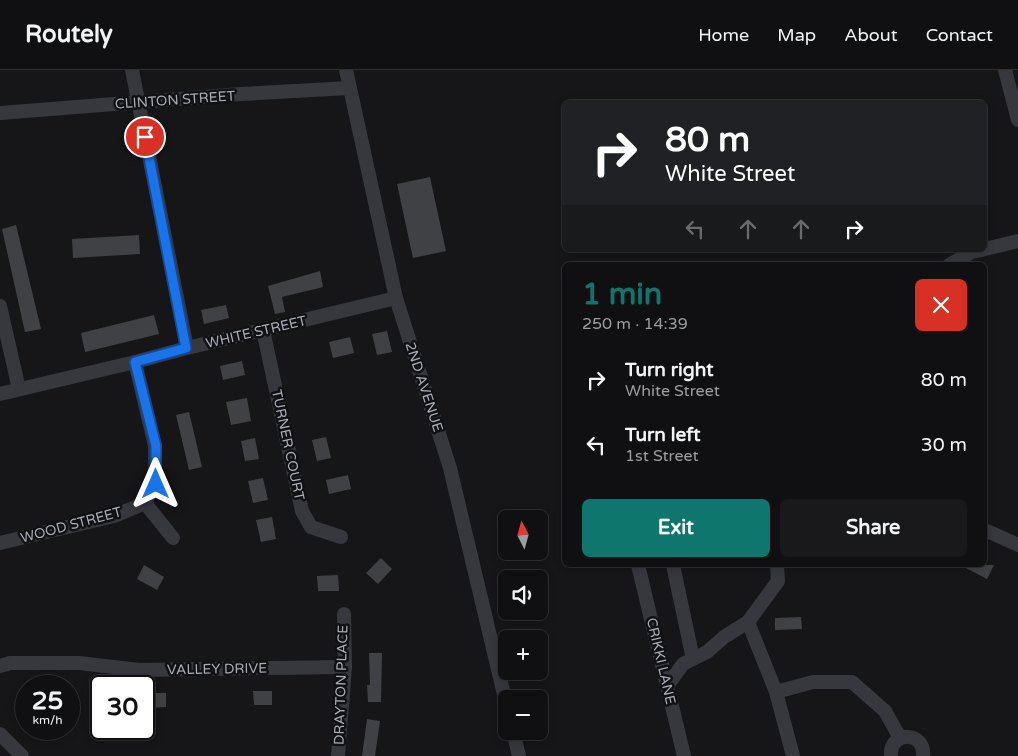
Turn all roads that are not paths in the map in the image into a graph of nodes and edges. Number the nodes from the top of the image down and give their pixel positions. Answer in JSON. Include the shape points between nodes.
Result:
{"nodes":[{"id":1,"x":132,"y":70,"type":"edge"},
{"id":2,"x":346,"y":70,"type":"edge"},
{"id":3,"x":1005,"y":70,"type":"edge"},
{"id":4,"x":349,"y":88,"type":"junction"},
{"id":5,"x":138,"y":102,"type":"junction"},
{"id":6,"x":0,"y":113,"type":"edge"},
{"id":7,"x":1018,"y":120,"type":"edge"},
{"id":8,"x":1018,"y":241,"type":"edge"},
{"id":9,"x":987,"y":249,"type":"edge"},
{"id":10,"x":972,"y":252,"type":"edge"},
{"id":11,"x":954,"y":262,"type":"edge"},
{"id":12,"x":396,"y":298,"type":"junction"},
{"id":13,"x":0,"y":306,"type":"edge"},
{"id":14,"x":263,"y":330,"type":"junction"},
{"id":15,"x":186,"y":348,"type":"junction"},
{"id":16,"x":135,"y":362,"type":"junction"},
{"id":17,"x":19,"y":389,"type":"junction"},
{"id":18,"x":0,"y":394,"type":"edge"},
{"id":19,"x":145,"y":503,"type":"junction"},
{"id":20,"x":987,"y":531,"type":"edge"},
{"id":21,"x":341,"y":536,"type":"dead end"},
{"id":22,"x":173,"y":538,"type":"dead end"},
{"id":23,"x":0,"y":543,"type":"edge"},
{"id":24,"x":1018,"y":545,"type":"edge"},
{"id":25,"x":638,"y":567,"type":"edge"},
{"id":26,"x":673,"y":567,"type":"edge"},
{"id":27,"x":777,"y":567,"type":"edge"},
{"id":28,"x":344,"y":614,"type":"dead end"},
{"id":29,"x":748,"y":622,"type":"junction"},
{"id":30,"x":693,"y":659,"type":"junction"},
{"id":31,"x":0,"y":666,"type":"edge"},
{"id":32,"x":345,"y":667,"type":"junction"},
{"id":33,"x":667,"y":686,"type":"junction"},
{"id":34,"x":503,"y":690,"type":"edge"},
{"id":35,"x":776,"y":692,"type":"junction"},
{"id":36,"x":0,"y":734,"type":"edge"},
{"id":37,"x":900,"y":738,"type":"junction"},
{"id":38,"x":515,"y":740,"type":"edge"},
{"id":39,"x":22,"y":756,"type":"edge"},
{"id":40,"x":338,"y":756,"type":"edge"},
{"id":41,"x":519,"y":756,"type":"edge"},
{"id":42,"x":684,"y":756,"type":"edge"},
{"id":43,"x":793,"y":756,"type":"edge"},
{"id":44,"x":891,"y":756,"type":"edge"},
{"id":45,"x":923,"y":756,"type":"edge"}],
"edges":[{"from":1,"to":5,"type":"street"},
{"from":2,"to":4,"type":"street","name":"2ND AVENUE"},
{"from":3,"to":7,"type":"street"},
{"from":4,"to":5,"type":"street","name":"CLINTON STREET"},
{"from":4,"to":12,"type":"street","name":"2ND AVENUE"},
{"from":5,"to":6,"type":"street","name":"CLINTON STREET"},
{"from":5,"to":15,"type":"street"},
{"from":8,"to":9,"type":"street"},
{"from":10,"to":11,"type":"street"},
{"from":12,"to":14,"type":"street","name":"WHITE STREET"},
{"from":12,"to":34,"type":"street","name":"2ND AVENUE","via":[[450,468]]},
{"from":13,"to":17,"type":"street"},
{"from":14,"to":15,"type":"street","name":"WHITE STREET"},
{"from":14,"to":21,"type":"street","name":"TURNER COURT","via":[[302,511],[311,527]]},
{"from":15,"to":16,"type":"street","name":"WHITE STREET"},
{"from":16,"to":17,"type":"street","name":"WHITE STREET"},
{"from":16,"to":19,"type":"street","via":[[156,446],[156,484]]},
{"from":17,"to":18,"type":"street","name":"WHITE STREET"},
{"from":19,"to":22,"type":"street"},
{"from":19,"to":23,"type":"street","name":"WOOD STREET","via":[[114,516]]},
{"from":20,"to":24,"type":"street"},
{"from":25,"to":33,"type":"street","name":"CRIKKI LANE"},
{"from":26,"to":30,"type":"street"},
{"from":27,"to":29,"type":"street","via":[[778,581]]},
{"from":28,"to":32,"type":"street","name":"DRAYTON PLACE"},
{"from":29,"to":30,"type":"street"},
{"from":29,"to":35,"type":"street"},
{"from":30,"to":33,"type":"street","via":[[683,664]]},
{"from":31,"to":32,"type":"street","name":"VALLEY DRIVE","via":[[10,663],[79,663],[139,670]]},
{"from":32,"to":40,"type":"street","name":"DRAYTON PLACE"},
{"from":33,"to":42,"type":"street","name":"CRIKKI LANE"},
{"from":35,"to":37,"type":"street","via":[[812,682],[852,682],[885,711]]},
{"from":35,"to":43,"type":"street"},
{"from":36,"to":39,"type":"street"},
{"from":37,"to":44,"type":"street","via":[[892,746]]},
{"from":37,"to":45,"type":"street","via":[[915,739],[922,747]]},
{"from":38,"to":41,"type":"street"}]}
